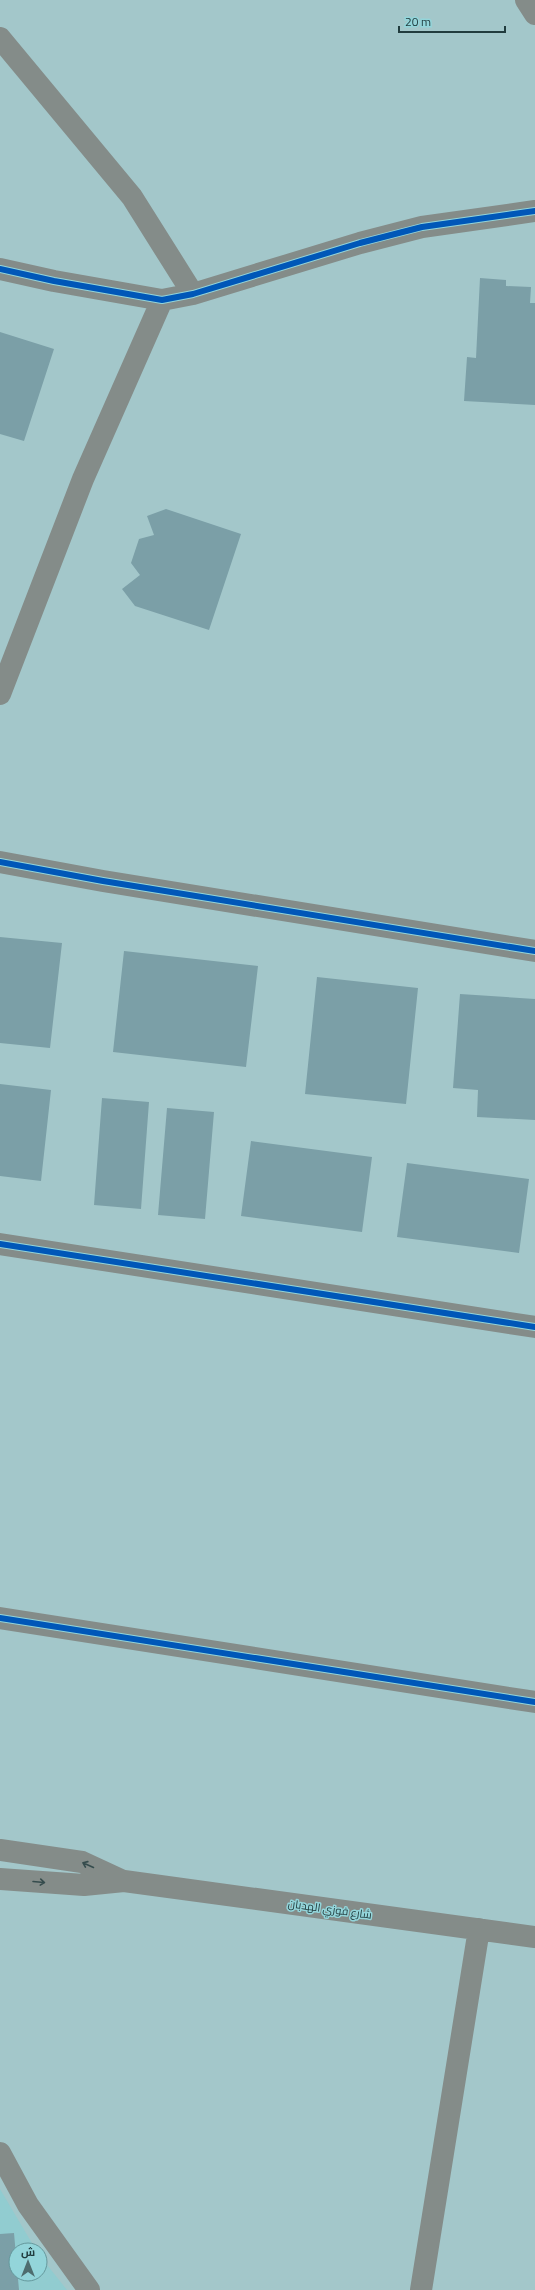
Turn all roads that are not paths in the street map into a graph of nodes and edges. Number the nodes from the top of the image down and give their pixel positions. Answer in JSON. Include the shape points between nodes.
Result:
{"nodes":[{"id":1,"x":526,"y":0,"type":"edge"},
{"id":2,"x":535,"y":14,"type":"edge"},
{"id":3,"x":0,"y":38,"type":"edge"},
{"id":4,"x":535,"y":211,"type":"edge"},
{"id":5,"x":0,"y":269,"type":"edge"},
{"id":6,"x":193,"y":294,"type":"junction"},
{"id":7,"x":162,"y":300,"type":"junction"},
{"id":8,"x":0,"y":694,"type":"edge"},
{"id":9,"x":0,"y":862,"type":"edge"},
{"id":10,"x":535,"y":951,"type":"edge"},
{"id":11,"x":0,"y":1244,"type":"edge"},
{"id":12,"x":535,"y":1327,"type":"edge"},
{"id":13,"x":0,"y":1618,"type":"edge"},
{"id":14,"x":535,"y":1702,"type":"edge"},
{"id":15,"x":0,"y":1850,"type":"edge"},
{"id":16,"x":0,"y":1879,"type":"edge"},
{"id":17,"x":124,"y":1881,"type":"junction"},
{"id":18,"x":479,"y":1929,"type":"junction"},
{"id":19,"x":535,"y":1937,"type":"edge"},
{"id":20,"x":0,"y":2153,"type":"edge"},
{"id":21,"x":89,"y":2290,"type":"edge"},
{"id":22,"x":421,"y":2290,"type":"edge"}],
"edges":[{"from":1,"to":2,"type":"street"},
{"from":3,"to":6,"type":"street","via":[[132,197]]},
{"from":4,"to":6,"type":"street","via":[[422,227],[360,243]]},
{"from":5,"to":7,"type":"street"},
{"from":6,"to":7,"type":"street"},
{"from":7,"to":8,"type":"street","via":[[82,479]]},
{"from":9,"to":10,"type":"street"},
{"from":11,"to":12,"type":"street"},
{"from":13,"to":14,"type":"street"},
{"from":17,"to":15,"type":"street","name":"شارع فوزي الهدبان","one_way":true,"via":[[82,1862]]},
{"from":16,"to":17,"type":"street","name":"شارع فوزي الهدبان","one_way":true,"via":[[84,1885]]},
{"from":17,"to":18,"type":"street","name":"شارع فوزي الهدبان"},
{"from":18,"to":19,"type":"street","name":"شارع فوزي الهدبان"},
{"from":18,"to":22,"type":"street"},
{"from":20,"to":21,"type":"street","via":[[28,2205]]}]}
